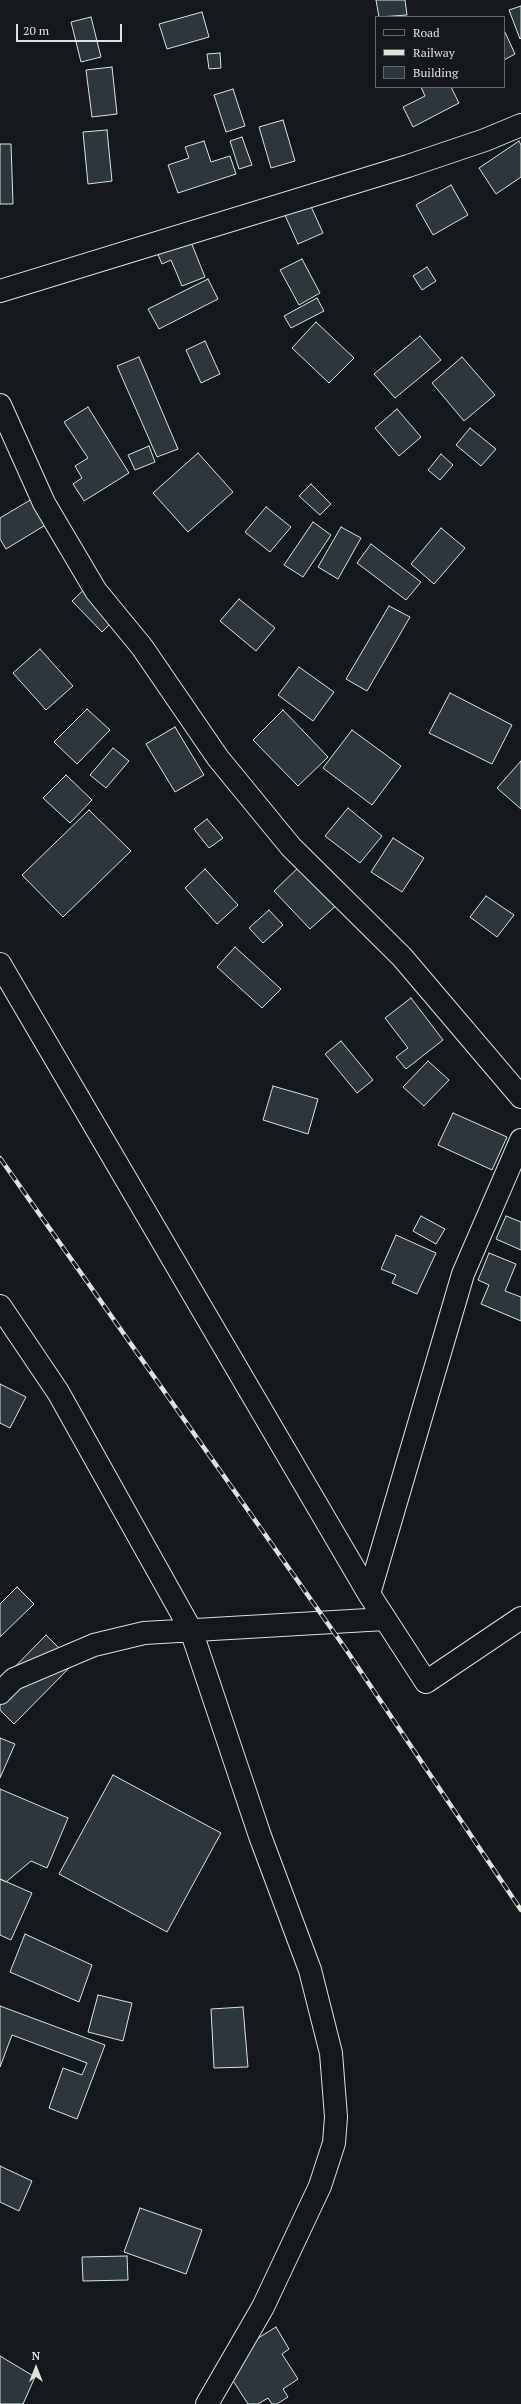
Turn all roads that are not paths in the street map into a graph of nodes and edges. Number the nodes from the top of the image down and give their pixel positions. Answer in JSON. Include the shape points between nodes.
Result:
{"nodes":[{"id":1,"x":521,"y":124,"type":"edge"},
{"id":2,"x":0,"y":291,"type":"edge"},
{"id":3,"x":0,"y":405,"type":"edge"},
{"id":4,"x":0,"y":964,"type":"edge"},
{"id":5,"x":521,"y":1097,"type":"edge"},
{"id":6,"x":521,"y":1140,"type":"edge"},
{"id":7,"x":0,"y":1306,"type":"edge"},
{"id":8,"x":369,"y":1594,"type":"junction"},
{"id":9,"x":521,"y":1618,"type":"edge"},
{"id":10,"x":385,"y":1619,"type":"junction"},
{"id":11,"x":191,"y":1630,"type":"junction"},
{"id":12,"x":0,"y":1693,"type":"edge"},
{"id":13,"x":207,"y":2404,"type":"edge"}],
"edges":[{"from":1,"to":2,"type":"street","via":[[485,140],[408,166]]},
{"from":3,"to":5,"type":"street","via":[[44,503],[96,592],[142,647],[218,758],[290,847],[398,952]]},
{"from":4,"to":8,"type":"street"},
{"from":6,"to":8,"type":"street","via":[[461,1281]]},
{"from":7,"to":11,"type":"street","via":[[58,1392]]},
{"from":8,"to":10,"type":"street"},
{"from":9,"to":10,"type":"street","via":[[426,1682]]},
{"from":10,"to":11,"type":"street"},
{"from":11,"to":12,"type":"street","via":[[144,1633],[94,1645],[14,1679]]},
{"from":11,"to":13,"type":"street","via":[[260,1836],[310,1970],[331,2053],[336,2117],[334,2143],[320,2186],[263,2307]]}]}
